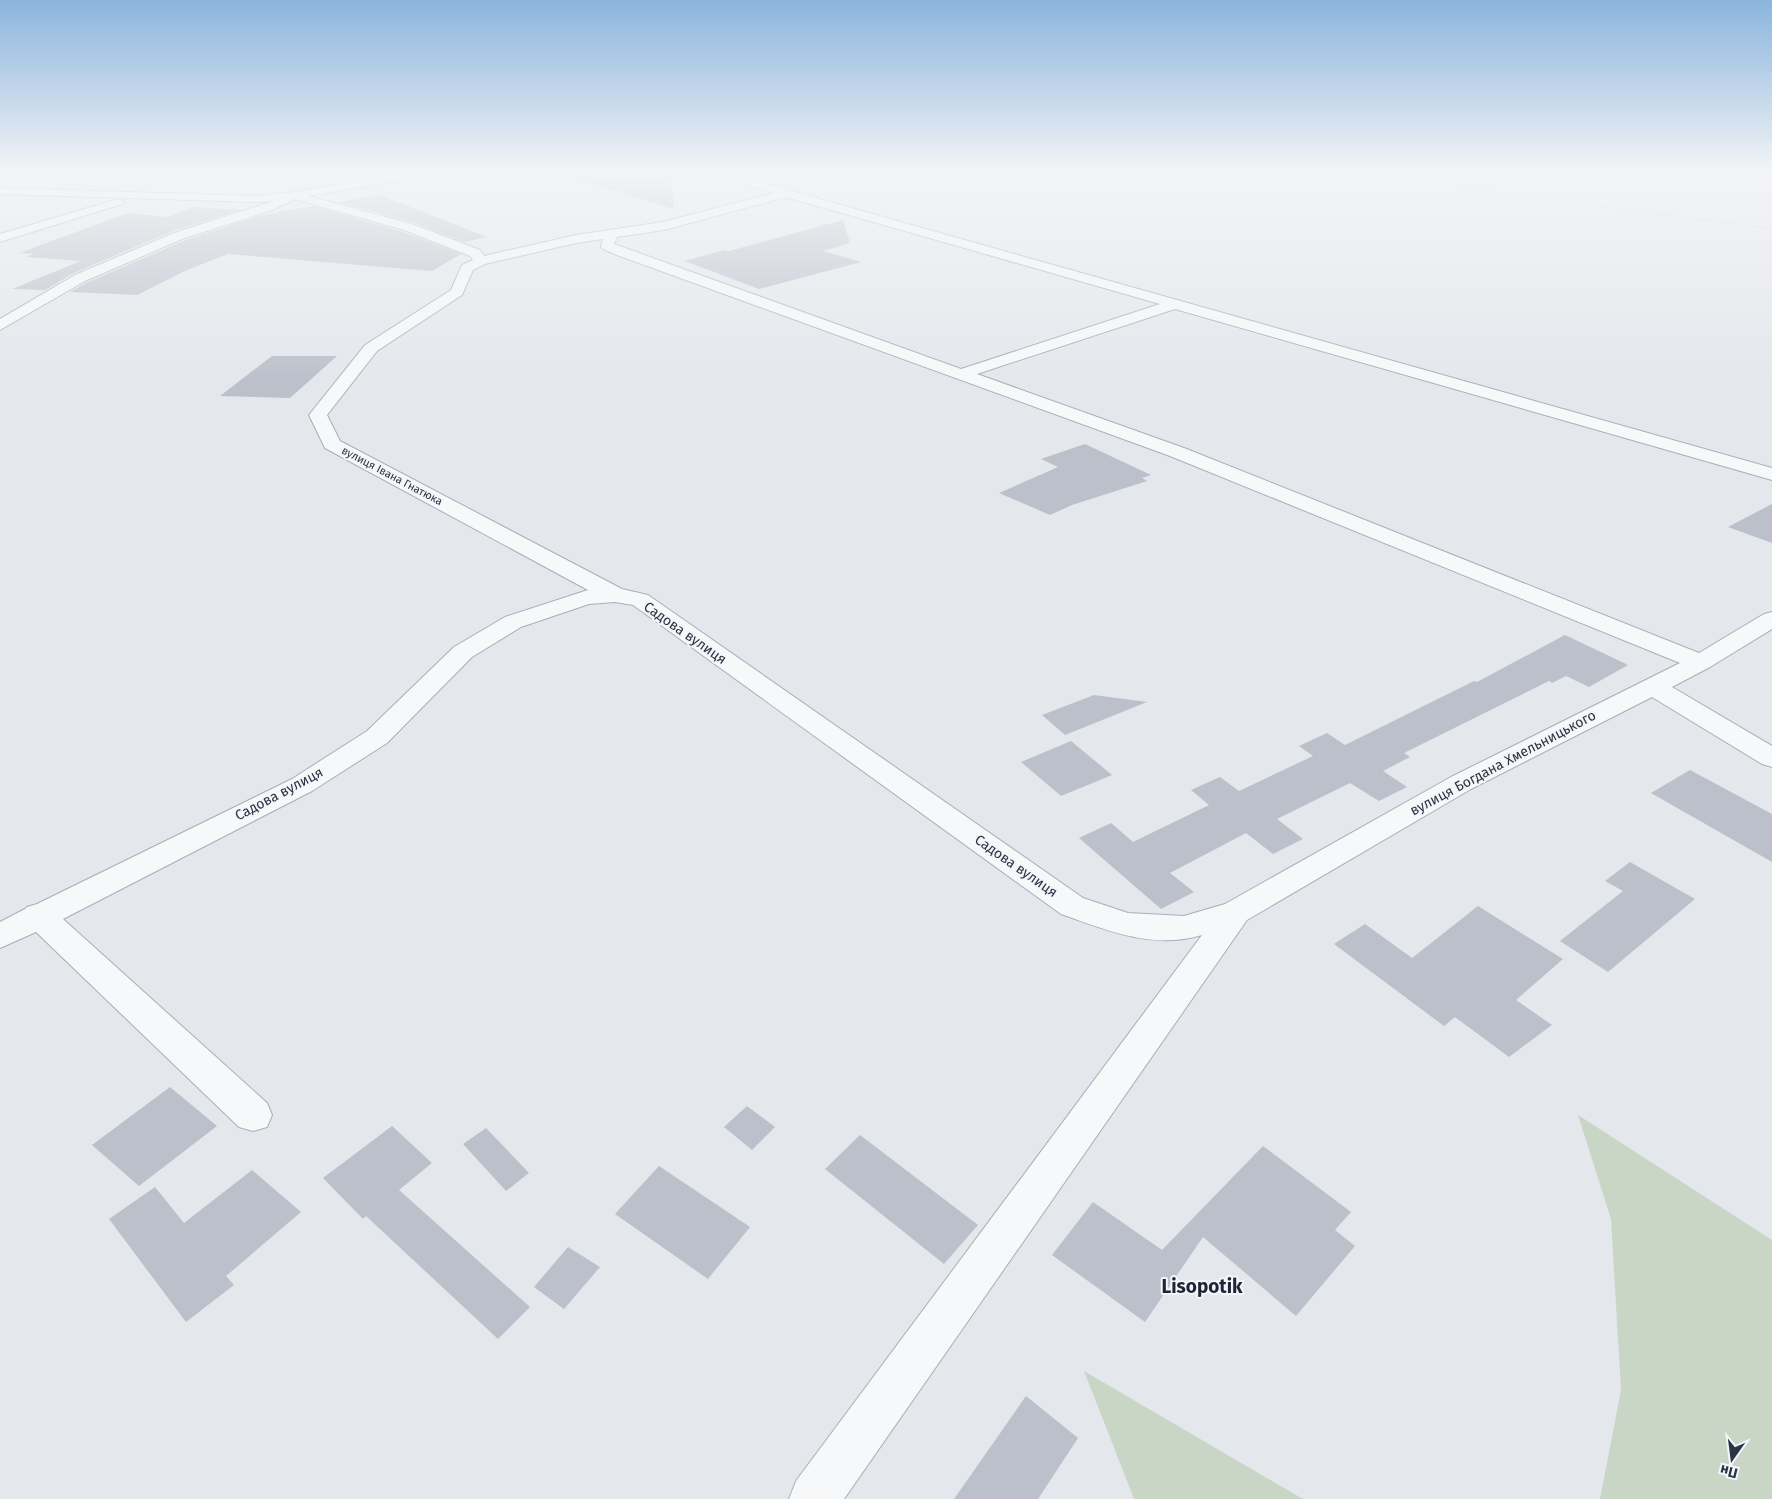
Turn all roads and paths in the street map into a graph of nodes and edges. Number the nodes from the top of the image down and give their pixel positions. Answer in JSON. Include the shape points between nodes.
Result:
{"nodes":[{"id":1,"x":164,"y":242,"type":"edge"},
{"id":2,"x":447,"y":242,"type":"edge"},
{"id":3,"x":563,"y":242,"type":"edge"},
{"id":4,"x":608,"y":242,"type":"edge"},
{"id":5,"x":956,"y":242,"type":"edge"},
{"id":6,"x":481,"y":261,"type":"junction"},
{"id":7,"x":1175,"y":304,"type":"junction"},
{"id":8,"x":0,"y":325,"type":"edge"},
{"id":9,"x":961,"y":374,"type":"junction"},
{"id":10,"x":1772,"y":474,"type":"edge"},
{"id":11,"x":615,"y":595,"type":"junction"},
{"id":12,"x":1772,"y":619,"type":"edge"},
{"id":13,"x":1700,"y":662,"type":"junction"},
{"id":14,"x":1652,"y":686,"type":"junction"},
{"id":15,"x":1772,"y":758,"type":"edge"},
{"id":16,"x":1236,"y":912,"type":"junction"},
{"id":17,"x":38,"y":915,"type":"junction"},
{"id":18,"x":0,"y":936,"type":"edge"},
{"id":19,"x":253,"y":1115,"type":"dead end"},
{"id":20,"x":814,"y":1499,"type":"edge"}],
"edges":[{"from":1,"to":8,"type":"street","via":[[80,278]]},
{"from":2,"to":6,"type":"street","via":[[475,253]]},
{"from":3,"to":6,"type":"street","name":"вулиця Івана Гнатюка"},
{"from":4,"to":9,"type":"street","via":[[607,246],[615,249]]},
{"from":5,"to":7,"type":"street"},
{"from":6,"to":11,"type":"street","name":"вулиця Івана Гнатюка","via":[[467,268],[457,292],[371,348],[318,415],[332,444]]},
{"from":7,"to":9,"type":"street"},
{"from":7,"to":10,"type":"street"},
{"from":9,"to":13,"type":"street","via":[[1177,452]]},
{"from":11,"to":16,"type":"street","name":"Садова вулиця","via":[[640,600],[1072,906],[1126,924],[1184,928]]},
{"from":11,"to":17,"type":"street","name":"Садова вулиця","via":[[586,597],[513,622],[463,652],[377,737],[302,785]]},
{"from":12,"to":13,"type":"street","name":"вулиця Богдана Хмельницького"},
{"from":13,"to":14,"type":"street","name":"вулиця Богдана Хмельницького"},
{"from":14,"to":15,"type":"street"},
{"from":14,"to":16,"type":"street","name":"вулиця Богдана Хмельницького","via":[[1461,783]]},
{"from":16,"to":20,"type":"street"},
{"from":17,"to":18,"type":"street","name":"Садова вулиця"},
{"from":17,"to":19,"type":"street"}]}
